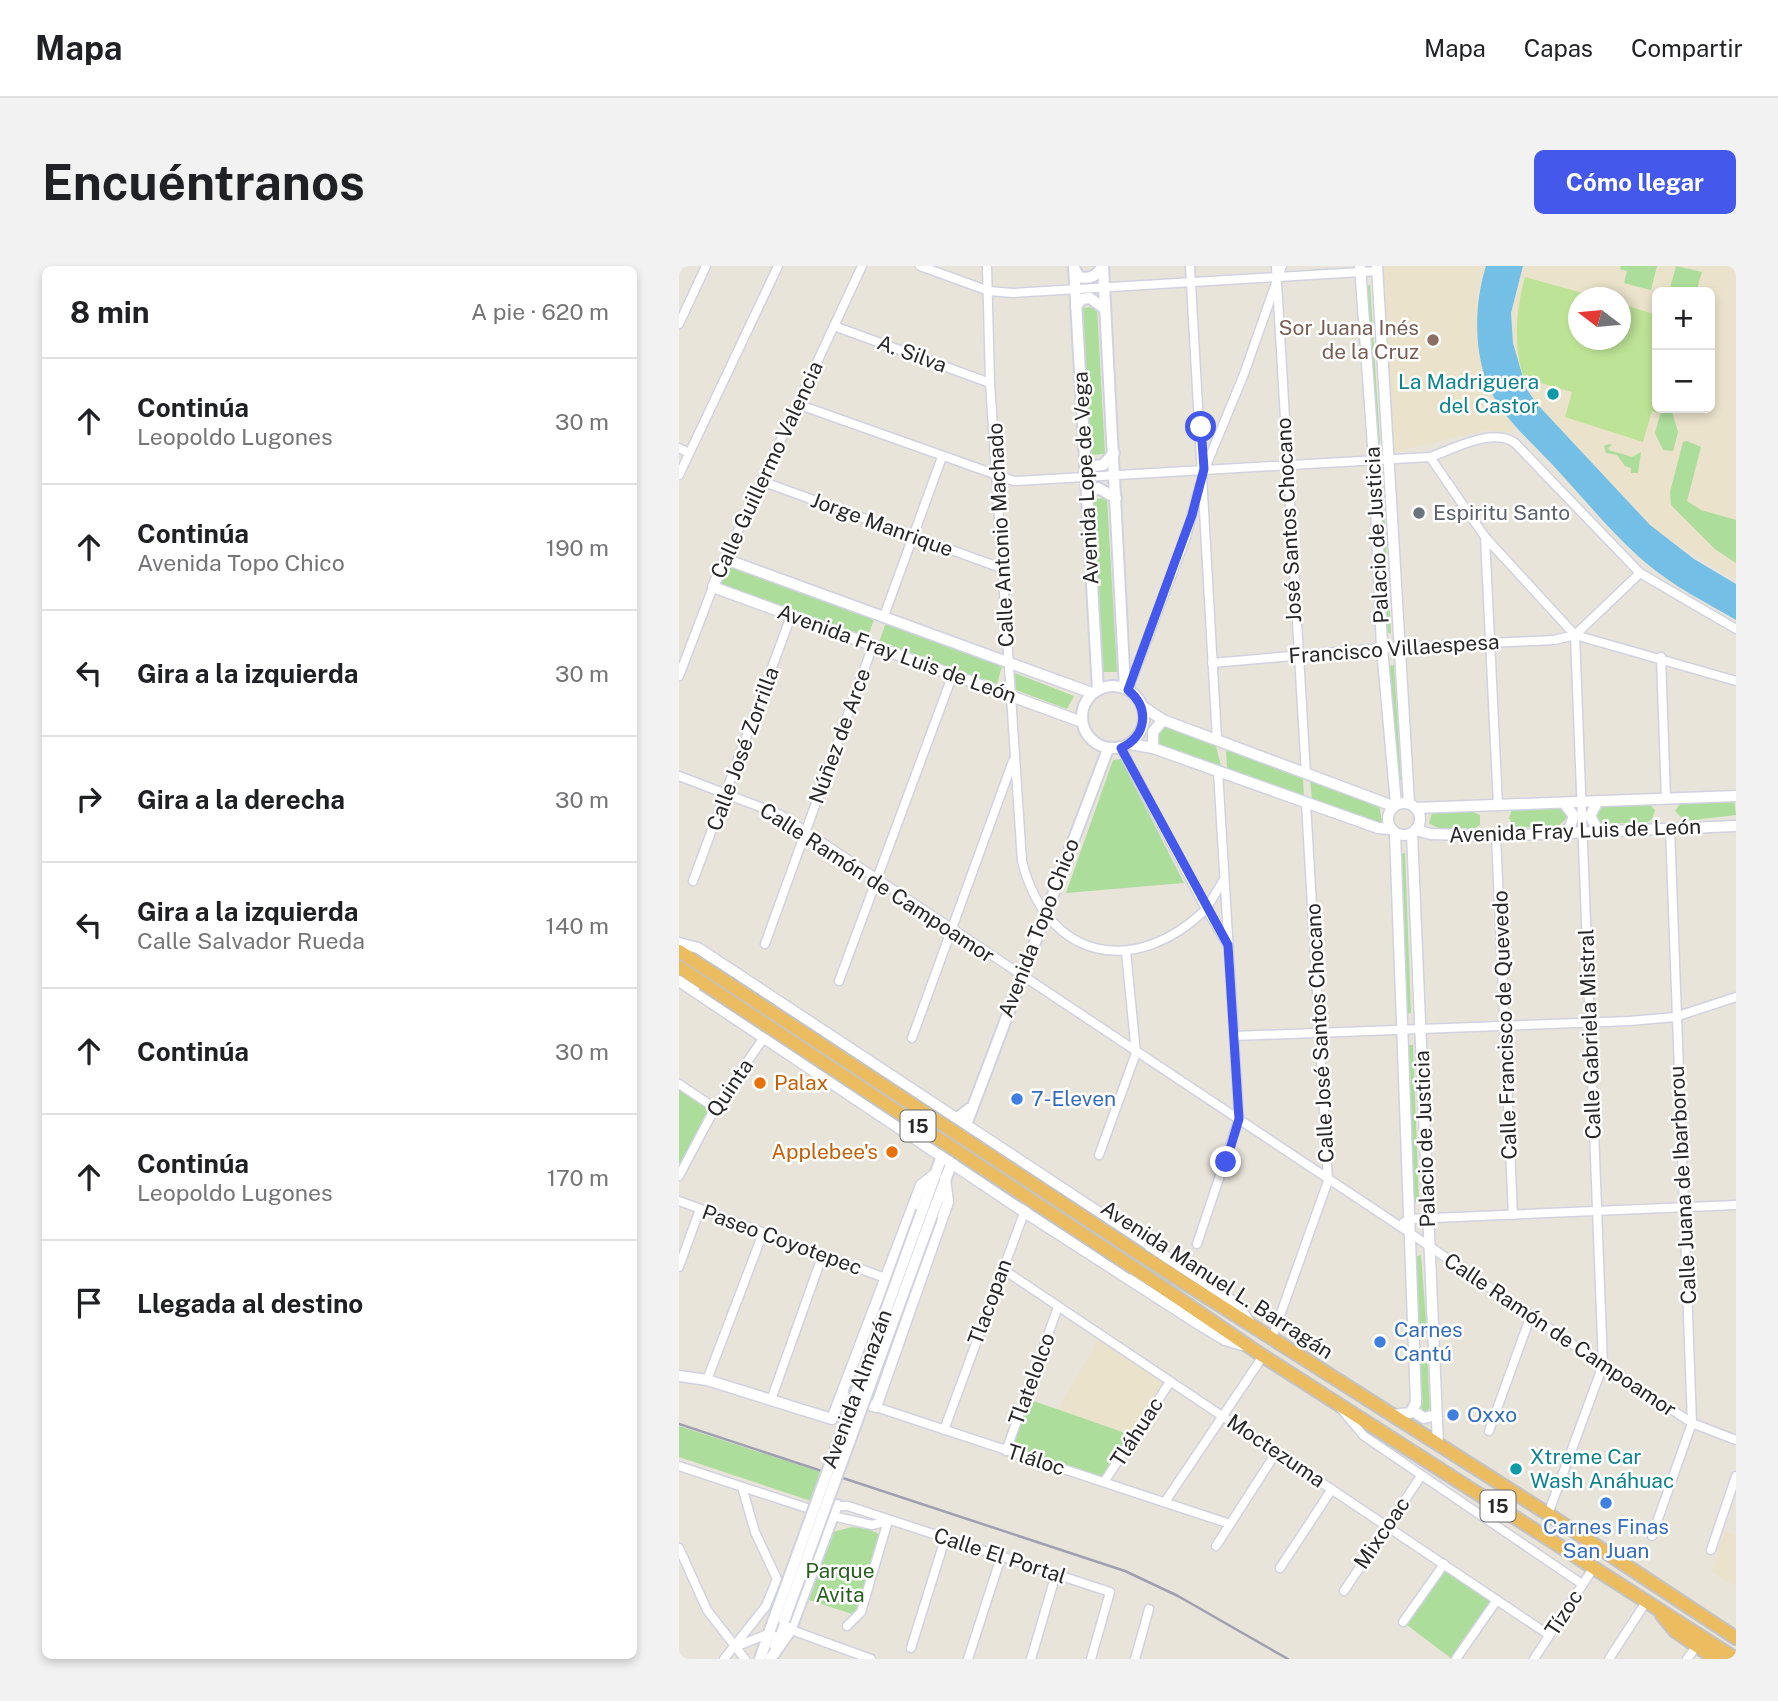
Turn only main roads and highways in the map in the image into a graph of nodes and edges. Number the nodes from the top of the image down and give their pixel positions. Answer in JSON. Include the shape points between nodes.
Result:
{"nodes":[{"id":1,"x":1103,"y":266,"type":"edge"},
{"id":2,"x":1074,"y":267,"type":"edge"},
{"id":3,"x":1076,"y":306,"type":"junction"},
{"id":4,"x":1105,"y":309,"type":"junction"},
{"id":5,"x":1114,"y":452,"type":"junction"},
{"id":6,"x":1085,"y":462,"type":"junction"},
{"id":7,"x":1116,"y":498,"type":"junction"},
{"id":8,"x":1087,"y":500,"type":"junction"},
{"id":9,"x":1127,"y":689,"type":"junction"},
{"id":10,"x":1095,"y":692,"type":"junction"},
{"id":11,"x":1108,"y":749,"type":"junction"},
{"id":12,"x":679,"y":950,"type":"edge"},
{"id":13,"x":679,"y":967,"type":"edge"},
{"id":14,"x":707,"y":978,"type":"junction"},
{"id":15,"x":959,"y":1123,"type":"joint"},
{"id":16,"x":927,"y":1213,"type":"junction"},
{"id":17,"x":835,"y":1511,"type":"road end"},
{"id":18,"x":1658,"y":1609,"type":"junction"},
{"id":19,"x":786,"y":1626,"type":"junction"},
{"id":20,"x":1736,"y":1638,"type":"edge"},
{"id":21,"x":1726,"y":1657,"type":"edge"},
{"id":22,"x":767,"y":1659,"type":"edge"}],
"edges":[{"from":1,"to":2,"type":"main road","via":[[1087,278],[1079,277]]},
{"from":1,"to":4,"type":"main road","name":"Avenida Lope de Vega"},
{"from":2,"to":3,"type":"main road","name":"Avenida Lope de Vega"},
{"from":3,"to":4,"type":"main road","via":[[1090,298]]},
{"from":3,"to":6,"type":"main road","name":"Avenida Lope de Vega"},
{"from":4,"to":5,"type":"main road","name":"Avenida Lope de Vega"},
{"from":5,"to":6,"type":"main road","via":[[1103,465]]},
{"from":5,"to":7,"type":"main road","name":"Avenida Lope de Vega"},
{"from":6,"to":8,"type":"main road","name":"Avenida Lope de Vega"},
{"from":7,"to":8,"type":"main road","via":[[1098,488]]},
{"from":7,"to":9,"type":"main road","name":"Avenida Lope de Vega"},
{"from":8,"to":10,"type":"main road","name":"Avenida Lope de Vega"},
{"from":9,"to":10,"type":"main road","via":[[1107,686]]},
{"from":9,"to":11,"type":"main road","via":[[1142,706],[1142,727],[1126,746]]},
{"from":10,"to":11,"type":"main road","via":[[1082,712],[1082,722],[1090,740]]},
{"from":11,"to":15,"type":"main road","name":"Avenida Topo Chico","via":[[971,1107]]},
{"from":12,"to":14,"type":"highway","name":"Avenida Manuel L. Barragán","number":"15"},
{"from":13,"to":14,"type":"highway","name":"Avenida Manuel L. Barragán","number":"15"},
{"from":14,"to":18,"type":"highway","name":"Avenida Manuel L. Barragán","number":"15","bridge":true,"via":[[1263,1356]]},
{"from":14,"to":20,"type":"highway","name":"Avenida Manuel L. Barragán","number":"15","bridge":true},
{"from":15,"to":16,"type":"main road","name":"Avenida Almazán"},
{"from":16,"to":19,"type":"main road","name":"Avenida Almazán","bridge":true},
{"from":16,"to":22,"type":"main road","name":"Avenida Almazán","bridge":true,"via":[[769,1632]]},
{"from":17,"to":19,"type":"main road"},
{"from":18,"to":21,"type":"highway","name":"Avenida Manuel L. Barragán","number":"15"},
{"from":18,"to":21,"type":"highway","via":[[1670,1626],[1696,1647]]},
{"from":19,"to":22,"type":"main road"}]}
